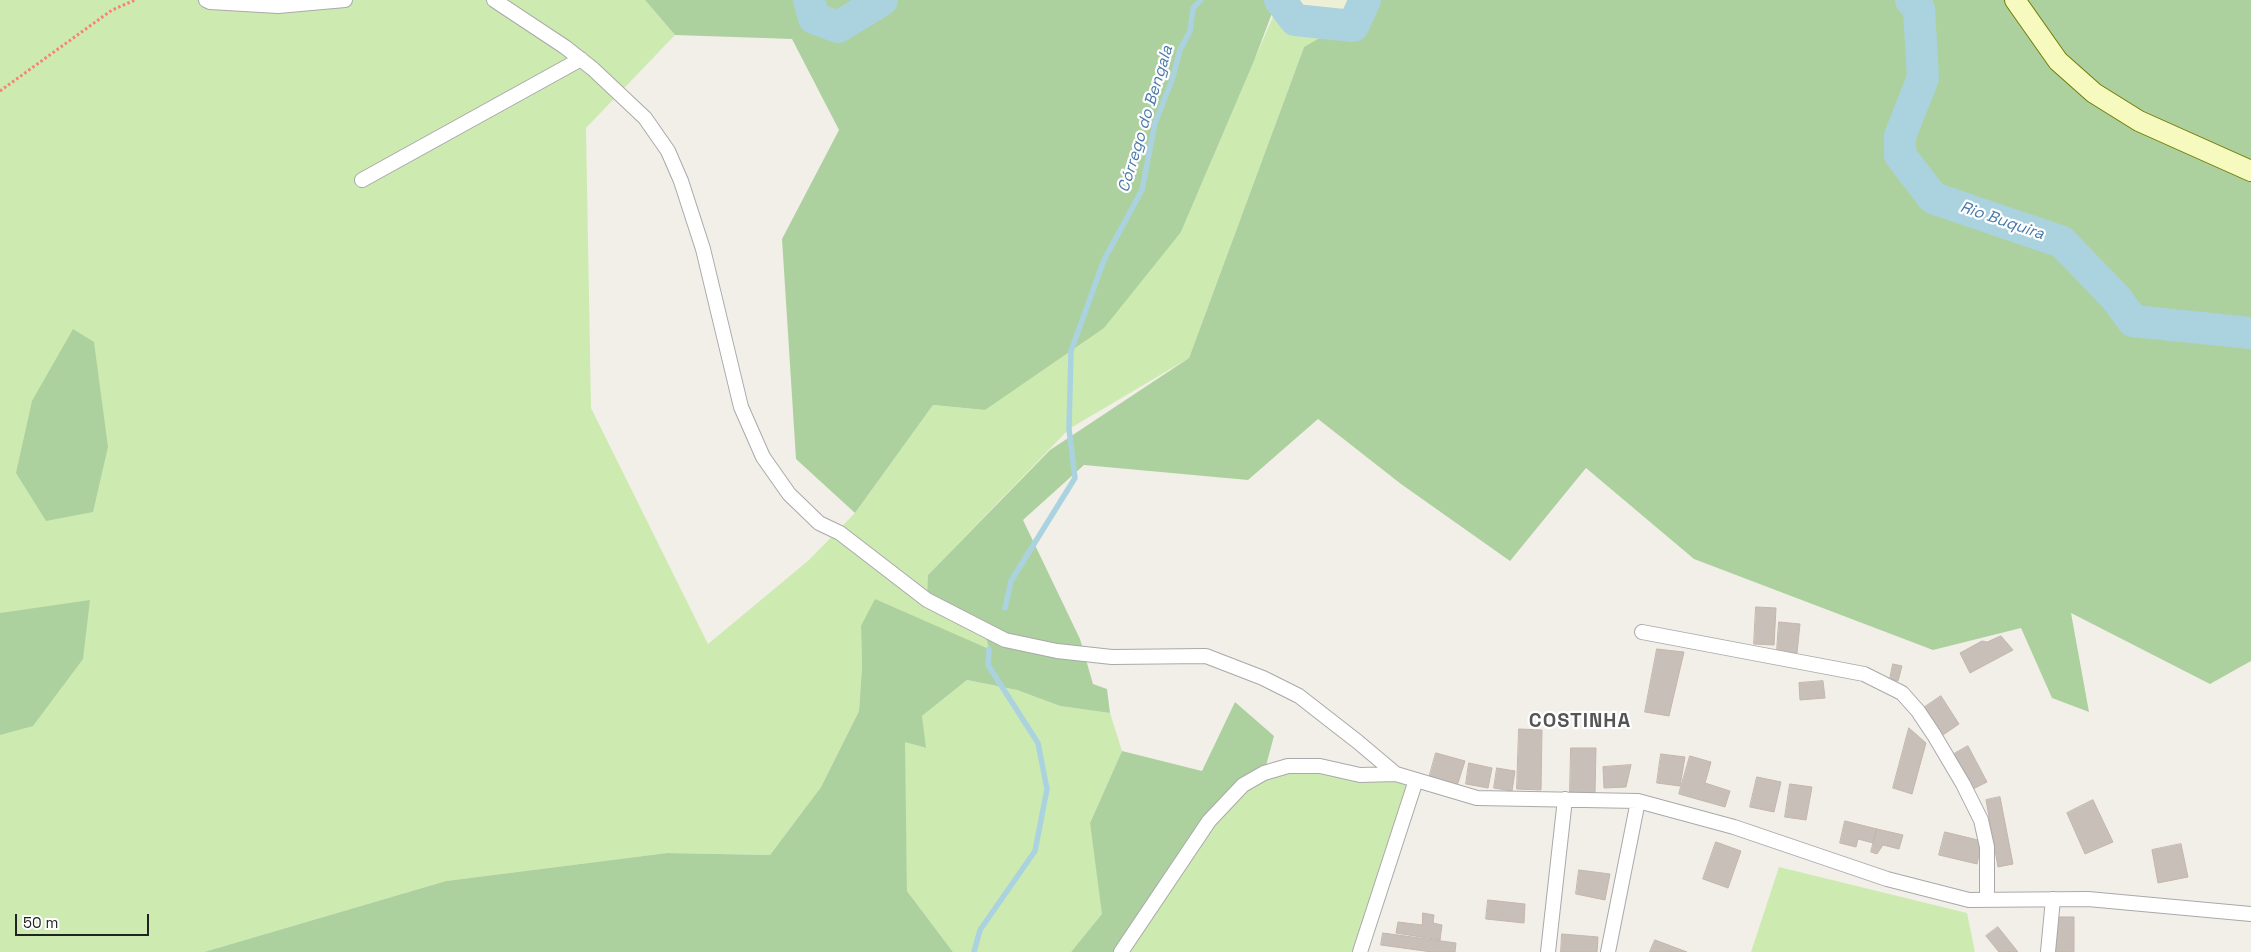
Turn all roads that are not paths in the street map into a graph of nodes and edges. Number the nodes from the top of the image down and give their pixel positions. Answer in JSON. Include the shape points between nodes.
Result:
{"nodes":[{"id":1,"x":206,"y":0,"type":"edge"},
{"id":2,"x":345,"y":0,"type":"edge"},
{"id":3,"x":494,"y":0,"type":"edge"},
{"id":4,"x":2015,"y":0,"type":"edge"},
{"id":5,"x":581,"y":59,"type":"junction"},
{"id":6,"x":2251,"y":171,"type":"edge"},
{"id":7,"x":362,"y":180,"type":"dead end"},
{"id":8,"x":1642,"y":632,"type":"dead end"},
{"id":9,"x":1396,"y":774,"type":"junction"},
{"id":10,"x":1416,"y":780,"type":"junction"},
{"id":11,"x":1565,"y":800,"type":"junction"},
{"id":12,"x":1638,"y":801,"type":"junction"},
{"id":13,"x":2054,"y":899,"type":"junction"},
{"id":14,"x":1987,"y":900,"type":"junction"},
{"id":15,"x":2251,"y":914,"type":"edge"},
{"id":16,"x":1121,"y":952,"type":"edge"},
{"id":17,"x":1360,"y":952,"type":"edge"},
{"id":18,"x":1548,"y":952,"type":"edge"},
{"id":19,"x":1608,"y":952,"type":"edge"},
{"id":20,"x":2048,"y":952,"type":"edge"}],
"edges":[{"from":1,"to":2,"type":"street","via":[[278,6]]},
{"from":3,"to":5,"type":"street"},
{"from":4,"to":6,"type":"main road","via":[[2058,61],[2094,93],[2139,121]]},
{"from":5,"to":7,"type":"street"},
{"from":5,"to":9,"type":"street","via":[[645,118],[668,151],[703,249],[741,408],[762,457],[789,494],[819,523],[840,533],[927,600],[1006,640],[1057,651],[1112,657],[1206,656],[1264,678],[1299,696]]},
{"from":8,"to":14,"type":"street","via":[[1864,674],[1902,693],[1934,735],[1981,820],[1987,847]]},
{"from":9,"to":10,"type":"street"},
{"from":9,"to":16,"type":"street","via":[[1360,775],[1320,766],[1288,766],[1264,773],[1243,785],[1209,821]]},
{"from":10,"to":11,"type":"street","via":[[1477,798]]},
{"from":10,"to":17,"type":"street"},
{"from":11,"to":12,"type":"street"},
{"from":11,"to":18,"type":"street"},
{"from":12,"to":14,"type":"street","via":[[1734,827],[1887,879],[1969,900]]},
{"from":12,"to":19,"type":"street"},
{"from":13,"to":14,"type":"street"},
{"from":13,"to":15,"type":"street","via":[[2088,899]]},
{"from":13,"to":20,"type":"street"}]}
